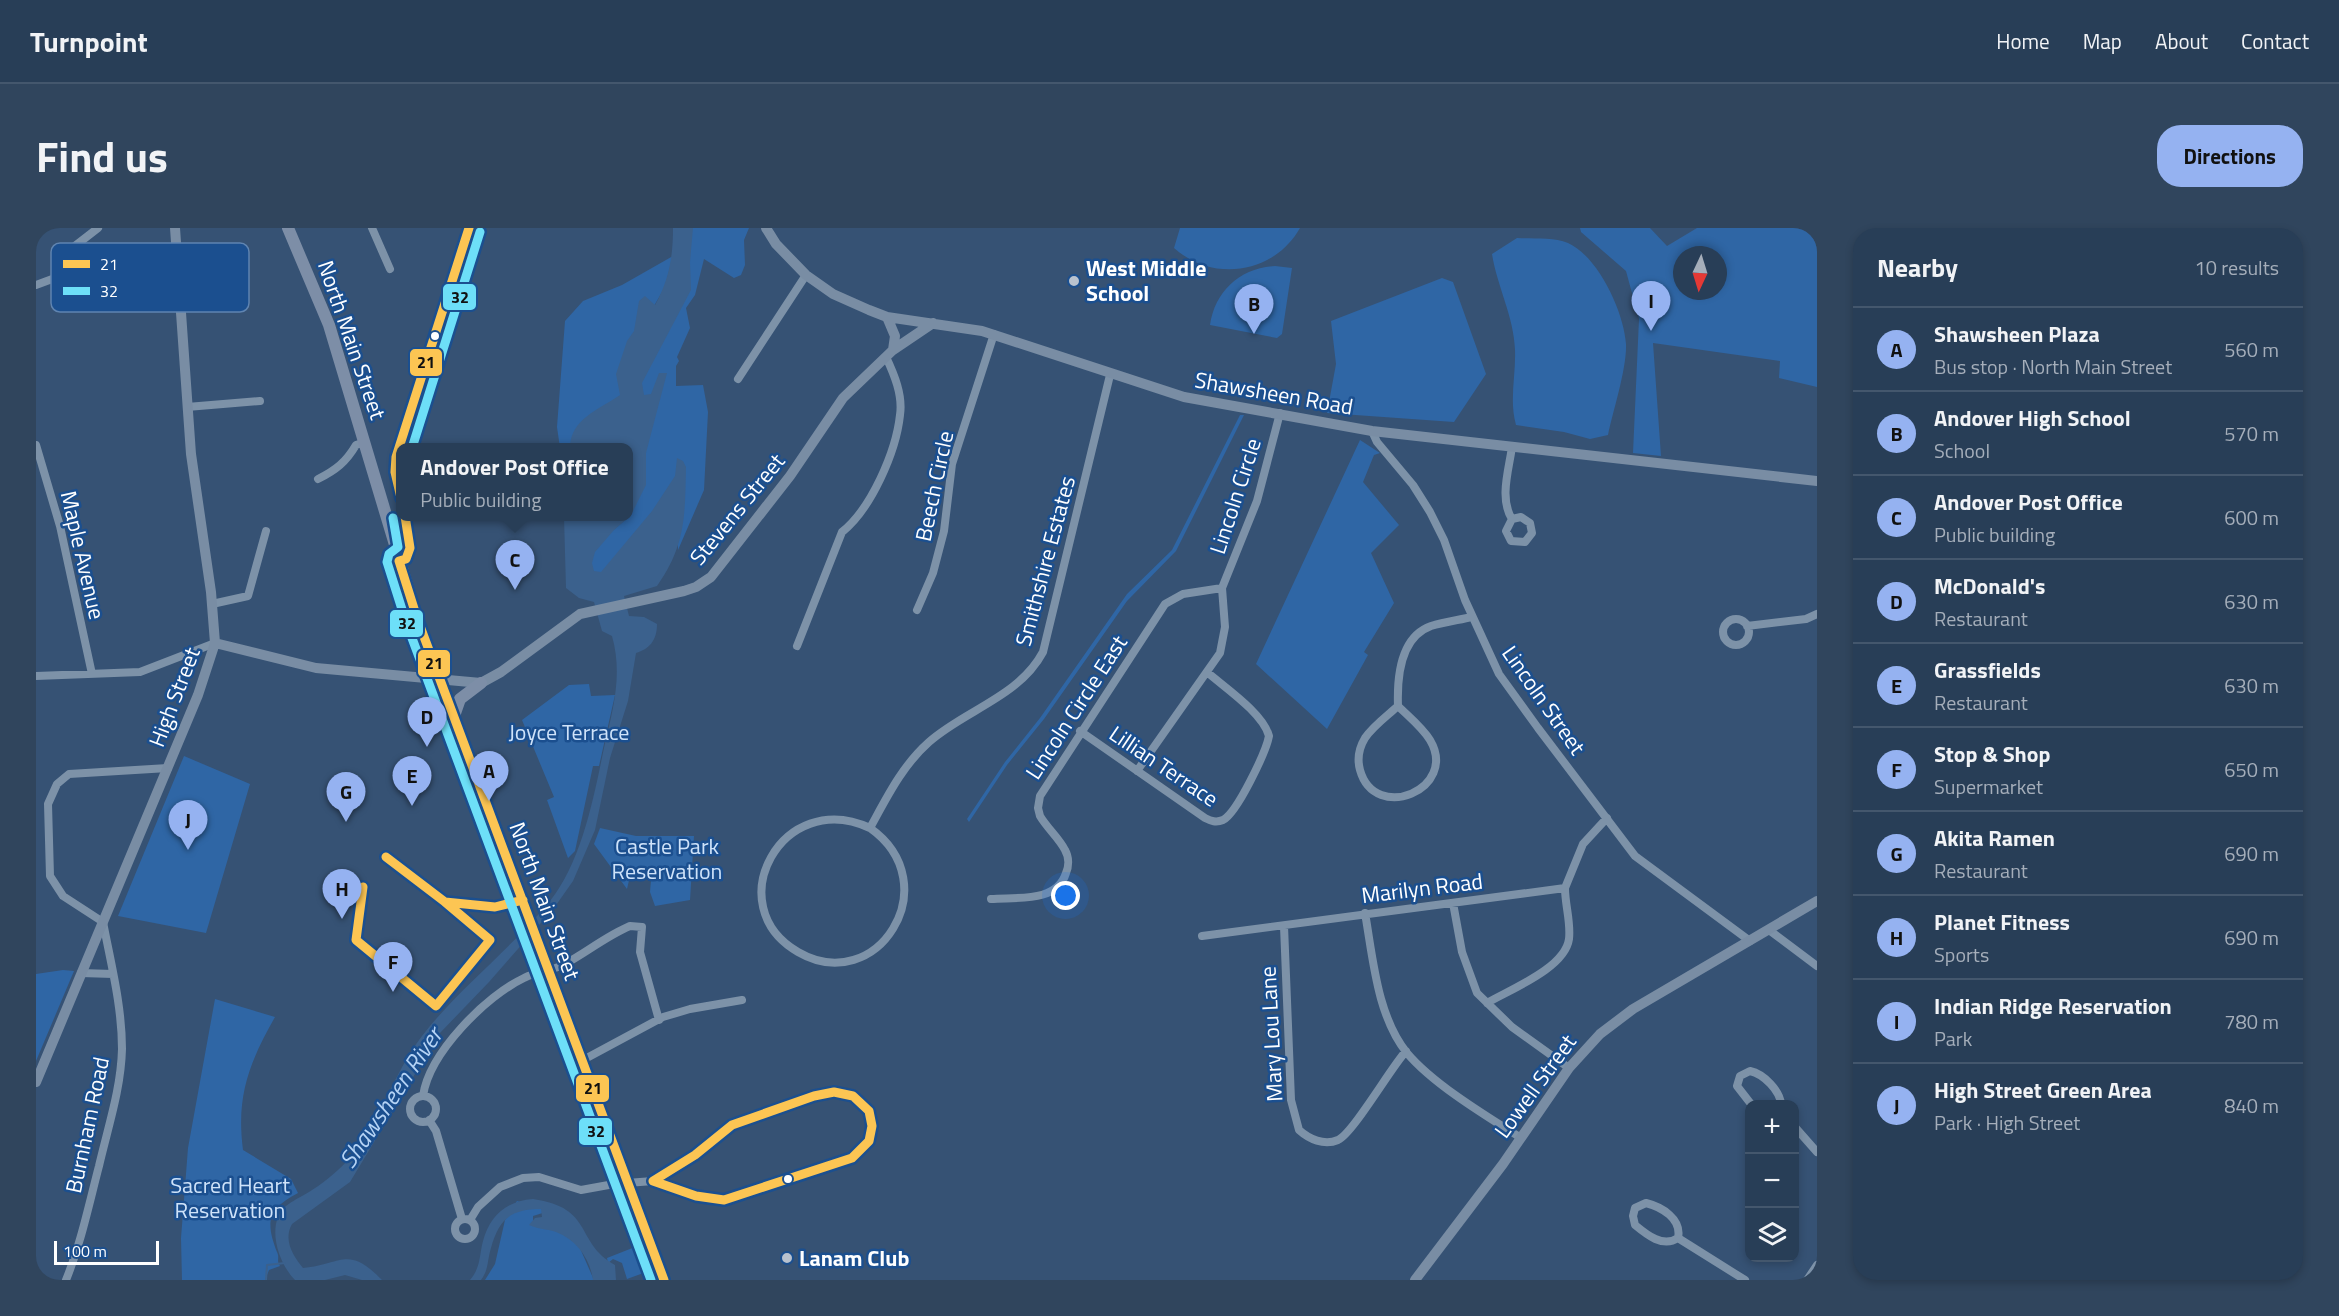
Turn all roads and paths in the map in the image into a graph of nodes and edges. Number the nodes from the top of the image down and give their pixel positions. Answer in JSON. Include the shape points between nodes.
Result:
{"nodes":[{"id":1,"x":98,"y":228,"type":"edge"},
{"id":2,"x":175,"y":228,"type":"edge"},
{"id":3,"x":288,"y":228,"type":"edge"},
{"id":4,"x":372,"y":228,"type":"edge"},
{"id":5,"x":469,"y":228,"type":"edge"},
{"id":6,"x":766,"y":228,"type":"edge"},
{"id":7,"x":79,"y":243,"type":"edge"},
{"id":8,"x":176,"y":243,"type":"edge"},
{"id":9,"x":390,"y":269,"type":"dead end"},
{"id":10,"x":806,"y":275,"type":"junction"},
{"id":11,"x":51,"y":279,"type":"edge"},
{"id":12,"x":36,"y":285,"type":"edge"},
{"id":13,"x":181,"y":312,"type":"edge"},
{"id":14,"x":887,"y":317,"type":"junction"},
{"id":15,"x":933,"y":323,"type":"junction"},
{"id":16,"x":994,"y":334,"type":"junction"},
{"id":17,"x":890,"y":353,"type":"junction"},
{"id":18,"x":1110,"y":375,"type":"junction"},
{"id":19,"x":738,"y":379,"type":"dead end"},
{"id":20,"x":260,"y":401,"type":"dead end"},
{"id":21,"x":187,"y":407,"type":"junction"},
{"id":22,"x":1280,"y":413,"type":"junction"},
{"id":23,"x":1372,"y":431,"type":"junction"},
{"id":24,"x":364,"y":439,"type":"junction"},
{"id":25,"x":400,"y":443,"type":"edge"},
{"id":26,"x":36,"y":444,"type":"edge"},
{"id":27,"x":1512,"y":447,"type":"junction"},
{"id":28,"x":396,"y":457,"type":"edge"},
{"id":29,"x":396,"y":476,"type":"edge"},
{"id":30,"x":318,"y":479,"type":"dead end"},
{"id":31,"x":1817,"y":482,"type":"edge"},
{"id":32,"x":1512,"y":519,"type":"dead end"},
{"id":33,"x":406,"y":521,"type":"edge"},
{"id":34,"x":266,"y":531,"type":"dead end"},
{"id":35,"x":399,"y":561,"type":"junction"},
{"id":36,"x":1222,"y":588,"type":"junction"},
{"id":37,"x":212,"y":604,"type":"junction"},
{"id":38,"x":917,"y":610,"type":"dead end"},
{"id":39,"x":1817,"y":614,"type":"edge"},
{"id":40,"x":1472,"y":617,"type":"junction"},
{"id":41,"x":1747,"y":626,"type":"dead end"},
{"id":42,"x":215,"y":643,"type":"junction"},
{"id":43,"x":797,"y":646,"type":"dead end"},
{"id":44,"x":1207,"y":672,"type":"junction"},
{"id":45,"x":92,"y":674,"type":"junction"},
{"id":46,"x":36,"y":675,"type":"edge"},
{"id":47,"x":440,"y":678,"type":"junction"},
{"id":48,"x":481,"y":683,"type":"junction"},
{"id":49,"x":1398,"y":706,"type":"junction"},
{"id":50,"x":454,"y":716,"type":"junction"},
{"id":51,"x":1080,"y":731,"type":"junction"},
{"id":52,"x":168,"y":768,"type":"junction"},
{"id":53,"x":1137,"y":771,"type":"junction"},
{"id":54,"x":1607,"y":818,"type":"junction"},
{"id":55,"x":870,"y":828,"type":"junction"},
{"id":56,"x":1565,"y":888,"type":"junction"},
{"id":57,"x":991,"y":899,"type":"dead end"},
{"id":58,"x":1817,"y":901,"type":"edge"},
{"id":59,"x":1453,"y":903,"type":"junction"},
{"id":60,"x":1365,"y":913,"type":"junction"},
{"id":61,"x":103,"y":922,"type":"junction"},
{"id":62,"x":1284,"y":926,"type":"junction"},
{"id":63,"x":1769,"y":930,"type":"junction"},
{"id":64,"x":1202,"y":936,"type":"dead end"},
{"id":65,"x":1750,"y":941,"type":"junction"},
{"id":66,"x":1817,"y":966,"type":"edge"},
{"id":67,"x":549,"y":971,"type":"junction"},
{"id":68,"x":81,"y":973,"type":"junction"},
{"id":69,"x":113,"y":974,"type":"junction"},
{"id":70,"x":742,"y":1000,"type":"dead end"},
{"id":71,"x":1487,"y":1003,"type":"junction"},
{"id":72,"x":658,"y":1020,"type":"junction"},
{"id":73,"x":1406,"y":1051,"type":"junction"},
{"id":74,"x":583,"y":1060,"type":"junction"},
{"id":75,"x":1569,"y":1068,"type":"junction"},
{"id":76,"x":36,"y":1082,"type":"edge"},
{"id":77,"x":423,"y":1096,"type":"junction"},
{"id":78,"x":1747,"y":1100,"type":"edge"},
{"id":79,"x":1780,"y":1100,"type":"edge"},
{"id":80,"x":429,"y":1120,"type":"junction"},
{"id":81,"x":1799,"y":1132,"type":"edge"},
{"id":82,"x":1521,"y":1138,"type":"junction"},
{"id":83,"x":1817,"y":1152,"type":"edge"},
{"id":84,"x":653,"y":1181,"type":"junction"},
{"id":85,"x":630,"y":1183,"type":"junction"},
{"id":86,"x":1678,"y":1238,"type":"junction"},
{"id":87,"x":1817,"y":1265,"type":"edge"},
{"id":88,"x":66,"y":1280,"type":"edge"},
{"id":89,"x":664,"y":1280,"type":"edge"},
{"id":90,"x":1415,"y":1280,"type":"edge"},
{"id":91,"x":1745,"y":1280,"type":"edge"},
{"id":92,"x":1807,"y":1280,"type":"edge"}],
"edges":[{"from":1,"to":7,"type":"street"},
{"from":2,"to":8,"type":"main road","name":"High Street"},
{"from":3,"to":24,"type":"main road","name":"North Main Street","via":[[329,325]]},
{"from":4,"to":9,"type":"street"},
{"from":5,"to":25,"type":"main road"},
{"from":6,"to":10,"type":"main road","name":"Shawsheen Road"},
{"from":10,"to":14,"type":"main road","name":"Shawsheen Road","via":[[833,294]]},
{"from":10,"to":19,"type":"street"},
{"from":11,"to":12,"type":"street"},
{"from":13,"to":21,"type":"main road","name":"High Street"},
{"from":14,"to":15,"type":"main road","name":"Shawsheen Road"},
{"from":14,"to":17,"type":"main road","via":[[895,336]]},
{"from":15,"to":16,"type":"main road","name":"Shawsheen Road"},
{"from":15,"to":17,"type":"main road","name":"Stevens Street"},
{"from":16,"to":18,"type":"main road","name":"Shawsheen Road"},
{"from":16,"to":38,"type":"street","name":"Beech Circle","via":[[952,464],[944,531],[933,573]]},
{"from":17,"to":43,"type":"street","via":[[900,415],[892,441],[871,500],[842,532]]},
{"from":17,"to":48,"type":"main road","name":"Stevens Street","via":[[843,398],[790,476],[711,577],[684,591],[580,614]]},
{"from":18,"to":22,"type":"main road","name":"Shawsheen Road","via":[[1202,401]]},
{"from":18,"to":55,"type":"street","name":"Smithshire Estates","via":[[1043,652],[1016,684],[930,741],[895,782]]},
{"from":20,"to":21,"type":"street"},
{"from":21,"to":37,"type":"main road","name":"High Street"},
{"from":22,"to":23,"type":"main road","name":"Shawsheen Road"},
{"from":22,"to":36,"type":"street","name":"Lincoln Circle","via":[[1257,501]]},
{"from":23,"to":27,"type":"main road","name":"Shawsheen Road"},
{"from":23,"to":40,"type":"street","name":"Lincoln Street","via":[[1430,512]]},
{"from":24,"to":30,"type":"street","via":[[336,470]]},
{"from":24,"to":35,"type":"main road","name":"North Main Street"},
{"from":26,"to":45,"type":"street","name":"Maple Avenue","via":[[60,526]]},
{"from":27,"to":31,"type":"main road","name":"Shawsheen Road"},
{"from":27,"to":32,"type":"street","via":[[1506,498]]},
{"from":28,"to":29,"type":"main road"},
{"from":33,"to":35,"type":"main road","via":[[410,548],[406,559]]},
{"from":34,"to":37,"type":"street","via":[[248,596]]},
{"from":35,"to":47,"type":"main road","name":"North Main Street"},
{"from":36,"to":44,"type":"street","via":[[1225,627],[1220,653]]},
{"from":36,"to":51,"type":"street","name":"Lincoln Circle East","via":[[1183,594],[1165,604]]},
{"from":37,"to":42,"type":"main road","name":"High Street"},
{"from":39,"to":41,"type":"street","via":[[1806,619]]},
{"from":40,"to":49,"type":"street","via":[[1432,626],[1415,635],[1400,669]]},
{"from":40,"to":54,"type":"street","name":"Lincoln Street","via":[[1499,674]]},
{"from":42,"to":45,"type":"street","via":[[140,672]]},
{"from":42,"to":47,"type":"main road","via":[[316,668]]},
{"from":42,"to":52,"type":"main road","name":"High Street"},
{"from":44,"to":53,"type":"street"},
{"from":44,"to":53,"type":"street","name":"Lillian Terrace","via":[[1258,717],[1269,736],[1235,808],[1223,820],[1212,821]]},
{"from":45,"to":46,"type":"street"},
{"from":47,"to":48,"type":"main road"},
{"from":47,"to":50,"type":"main road","name":"North Main Street"},
{"from":48,"to":50,"type":"main road","via":[[460,699]]},
{"from":49,"to":49,"type":"street","via":[[1430,740],[1435,763],[1431,778],[1421,789],[1399,798],[1371,787],[1362,775],[1359,760],[1365,738]]},
{"from":50,"to":67,"type":"main road","name":"North Main Street"},
{"from":51,"to":53,"type":"street","name":"Lillian Terrace"},
{"from":51,"to":57,"type":"street","name":"Lincoln Circle East","via":[[1038,804],[1041,819],[1066,852],[1068,868],[1064,879],[1046,894]]},
{"from":52,"to":61,"type":"main road","name":"High Street"},
{"from":52,"to":61,"type":"street","via":[[69,774],[50,796],[50,876],[63,896]]},
{"from":54,"to":56,"type":"street","via":[[1583,844]]},
{"from":54,"to":65,"type":"street","name":"Lincoln Street","via":[[1635,856],[1652,871]]},
{"from":55,"to":55,"type":"street","via":[[894,852],[903,872],[904,906],[896,927],[872,951],[851,960],[829,962],[797,952],[773,928],[764,908],[764,875],[772,854],[795,830],[815,821],[838,819]]},
{"from":56,"to":59,"type":"street","name":"Marilyn Road"},
{"from":56,"to":71,"type":"street","via":[[1569,935],[1566,951],[1543,970]]},
{"from":58,"to":63,"type":"main road","name":"Lowell Street"},
{"from":59,"to":60,"type":"street","name":"Marilyn Road"},
{"from":59,"to":71,"type":"street","via":[[1469,973],[1477,993]]},
{"from":60,"to":62,"type":"street","name":"Marilyn Road"},
{"from":60,"to":73,"type":"street","via":[[1381,994]]},
{"from":61,"to":68,"type":"main road","name":"High Street"},
{"from":61,"to":69,"type":"street","name":"Burnham Road"},
{"from":62,"to":64,"type":"street","name":"Marilyn Road"},
{"from":62,"to":73,"type":"street","name":"Mary Lou Lane","via":[[1291,1100],[1299,1130],[1323,1142],[1340,1139]]},
{"from":63,"to":65,"type":"main road","name":"Lowell Street"},
{"from":63,"to":66,"type":"street"},
{"from":65,"to":75,"type":"main road","name":"Lowell Street","via":[[1624,1015]]},
{"from":67,"to":72,"type":"street","via":[[621,930],[642,927],[640,952]]},
{"from":67,"to":74,"type":"main road","name":"North Main Street"},
{"from":67,"to":77,"type":"street","via":[[510,985],[478,1011],[448,1046],[426,1083]]},
{"from":68,"to":69,"type":"street"},
{"from":68,"to":76,"type":"main road","name":"High Street"},
{"from":69,"to":88,"type":"street","name":"Burnham Road","via":[[121,1065],[79,1245]]},
{"from":70,"to":72,"type":"street","via":[[690,1009]]},
{"from":71,"to":75,"type":"street","via":[[1512,1027]]},
{"from":72,"to":74,"type":"street"},
{"from":73,"to":82,"type":"street","via":[[1466,1103]]},
{"from":74,"to":85,"type":"main road","name":"North Main Street"},
{"from":75,"to":82,"type":"main road","name":"Lowell Street"},
{"from":77,"to":80,"type":"street","via":[[432,1100],[435,1107]]},
{"from":77,"to":80,"type":"street","via":[[413,1102],[411,1113],[420,1121]]},
{"from":78,"to":79,"type":"street","via":[[1737,1084],[1749,1071],[1759,1074],[1777,1091]]},
{"from":80,"to":85,"type":"street","via":[[466,1220],[500,1187],[524,1178],[539,1177],[580,1190]]},
{"from":81,"to":83,"type":"street"},
{"from":82,"to":90,"type":"main road","name":"Lowell Street"},
{"from":84,"to":84,"type":"street","via":[[718,1200],[786,1181],[858,1154],[871,1136],[869,1111],[858,1099],[846,1094],[829,1092],[814,1096],[732,1125],[695,1155]]},
{"from":84,"to":85,"type":"street"},
{"from":85,"to":89,"type":"main road","name":"North Main Street"},
{"from":86,"to":86,"type":"street","via":[[1662,1242],[1644,1232],[1634,1222],[1635,1208],[1649,1203],[1669,1215],[1678,1225]]},
{"from":86,"to":91,"type":"street"},
{"from":87,"to":92,"type":"street"}]}
